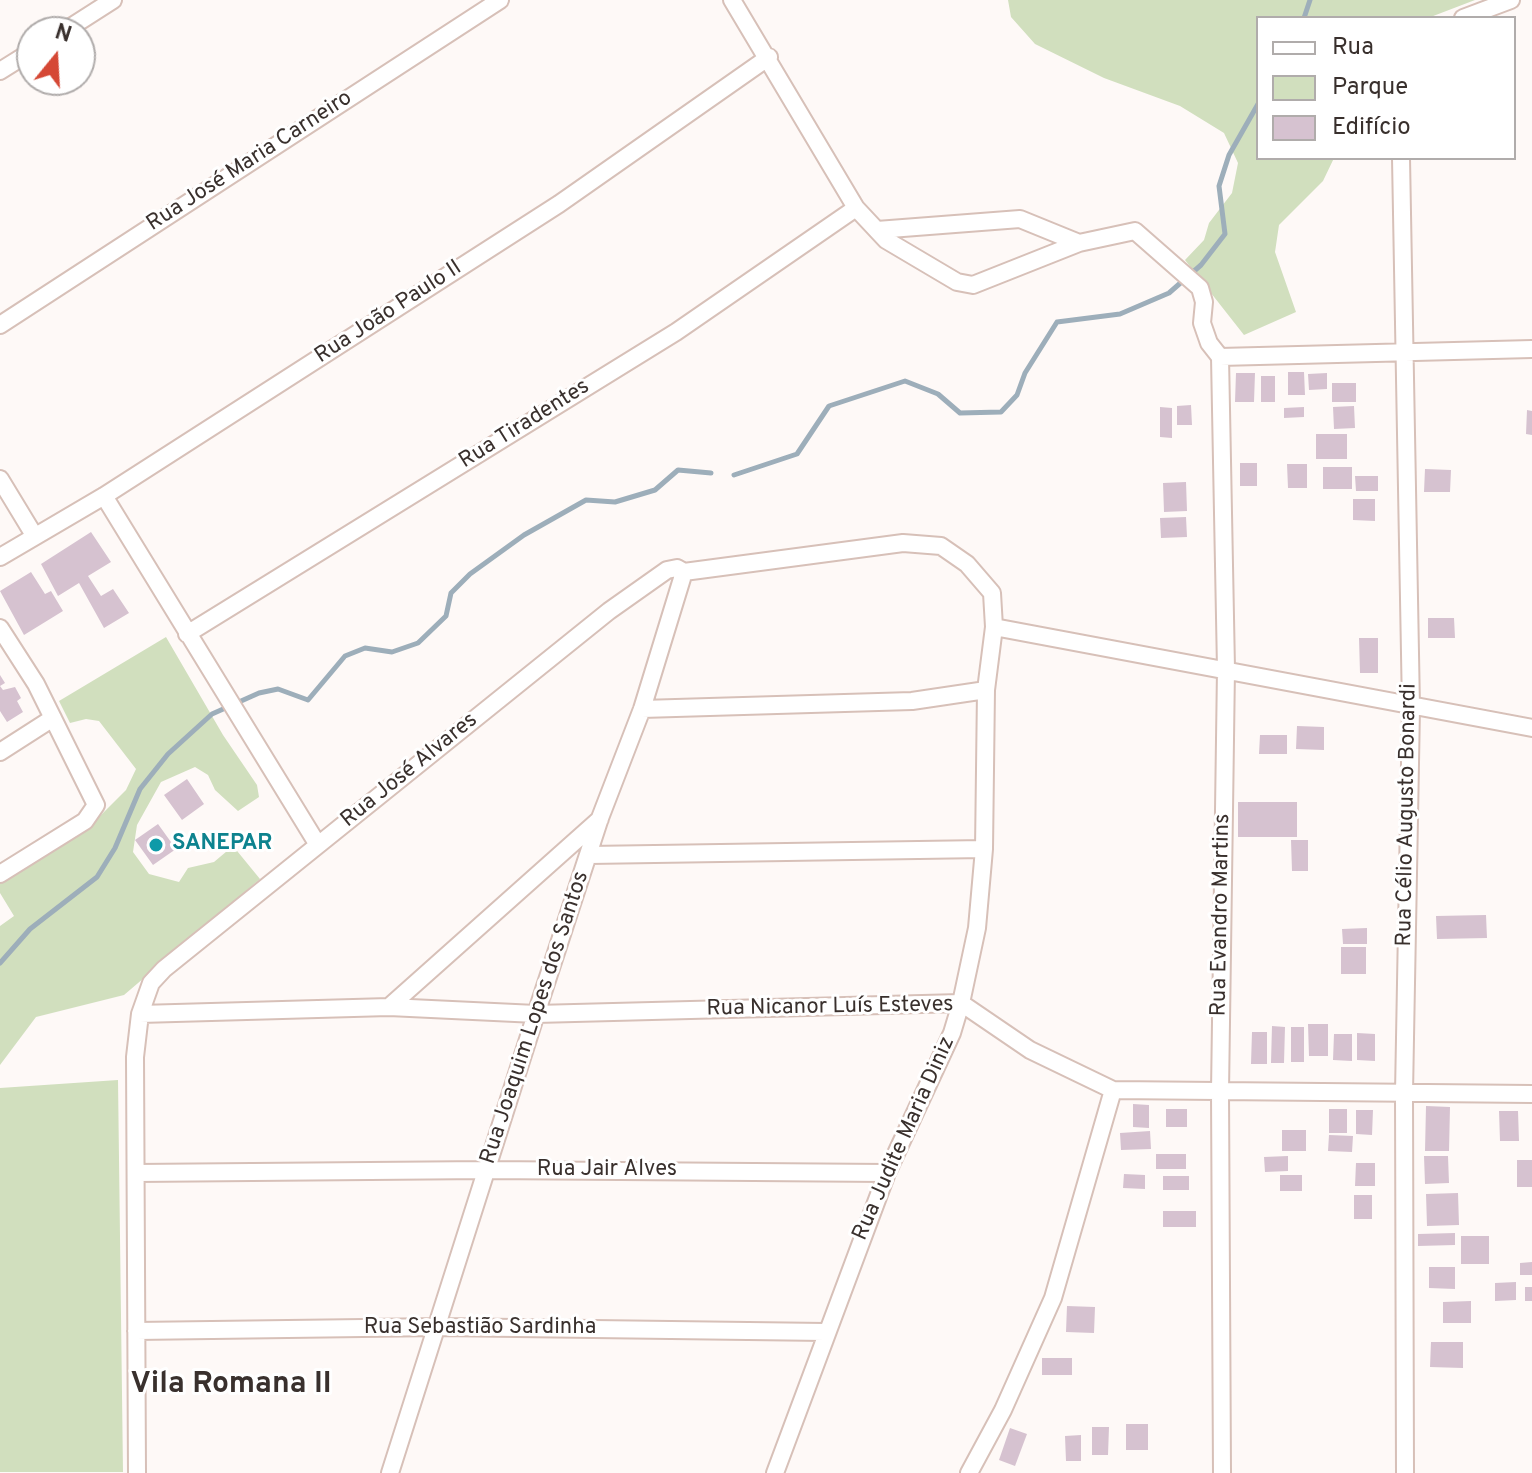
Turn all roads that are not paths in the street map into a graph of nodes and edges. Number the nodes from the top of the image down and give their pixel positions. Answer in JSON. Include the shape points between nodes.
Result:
{"nodes":[{"id":1,"x":113,"y":0,"type":"edge"},
{"id":2,"x":500,"y":0,"type":"edge"},
{"id":3,"x":732,"y":0,"type":"edge"},
{"id":4,"x":1511,"y":0,"type":"edge"},
{"id":5,"x":88,"y":16,"type":"edge"},
{"id":6,"x":1468,"y":16,"type":"edge"},
{"id":7,"x":769,"y":57,"type":"junction"},
{"id":8,"x":1401,"y":160,"type":"edge"},
{"id":9,"x":856,"y":208,"type":"junction"},
{"id":10,"x":877,"y":230,"type":"junction"},
{"id":11,"x":1079,"y":243,"type":"junction"},
{"id":12,"x":0,"y":325,"type":"edge"},
{"id":13,"x":1532,"y":349,"type":"edge"},
{"id":14,"x":1406,"y":350,"type":"junction"},
{"id":15,"x":1220,"y":357,"type":"junction"},
{"id":16,"x":0,"y":479,"type":"edge"},
{"id":17,"x":104,"y":496,"type":"junction"},
{"id":18,"x":34,"y":535,"type":"junction"},
{"id":19,"x":0,"y":557,"type":"edge"},
{"id":20,"x":680,"y":570,"type":"junction"},
{"id":21,"x":994,"y":627,"type":"junction"},
{"id":22,"x":0,"y":628,"type":"edge"},
{"id":23,"x":187,"y":634,"type":"junction"},
{"id":24,"x":1226,"y":669,"type":"junction"},
{"id":25,"x":986,"y":690,"type":"junction"},
{"id":26,"x":1411,"y":708,"type":"junction"},
{"id":27,"x":642,"y":709,"type":"junction"},
{"id":28,"x":53,"y":718,"type":"junction"},
{"id":29,"x":1532,"y":728,"type":"edge"},
{"id":30,"x":0,"y":752,"type":"edge"},
{"id":31,"x":600,"y":818,"type":"junction"},
{"id":32,"x":318,"y":845,"type":"junction"},
{"id":33,"x":984,"y":849,"type":"junction"},
{"id":34,"x":589,"y":855,"type":"junction"},
{"id":35,"x":0,"y":874,"type":"edge"},
{"id":36,"x":961,"y":1003,"type":"junction"},
{"id":37,"x":389,"y":1007,"type":"junction"},
{"id":38,"x":140,"y":1014,"type":"junction"},
{"id":39,"x":536,"y":1014,"type":"junction"},
{"id":40,"x":1113,"y":1090,"type":"junction"},
{"id":41,"x":1220,"y":1092,"type":"junction"},
{"id":42,"x":1404,"y":1093,"type":"junction"},
{"id":43,"x":1532,"y":1094,"type":"edge"},
{"id":44,"x":486,"y":1170,"type":"junction"},
{"id":45,"x":136,"y":1173,"type":"junction"},
{"id":46,"x":887,"y":1173,"type":"junction"},
{"id":47,"x":439,"y":1327,"type":"junction"},
{"id":48,"x":136,"y":1331,"type":"junction"},
{"id":49,"x":825,"y":1332,"type":"junction"},
{"id":50,"x":137,"y":1473,"type":"edge"},
{"id":51,"x":390,"y":1473,"type":"edge"},
{"id":52,"x":775,"y":1473,"type":"edge"},
{"id":53,"x":969,"y":1473,"type":"edge"},
{"id":54,"x":1222,"y":1473,"type":"edge"},
{"id":55,"x":1405,"y":1473,"type":"edge"}],
"edges":[{"from":1,"to":5,"type":"street"},
{"from":2,"to":12,"type":"street","name":"Rua José Maria Carneiro"},
{"from":3,"to":7,"type":"street"},
{"from":4,"to":6,"type":"street"},
{"from":7,"to":9,"type":"street"},
{"from":7,"to":17,"type":"street","name":"Rua João Paulo II","via":[[559,204]]},
{"from":8,"to":14,"type":"street","name":"Rua Célio Augusto Bonardi"},
{"from":9,"to":10,"type":"street"},
{"from":9,"to":23,"type":"street","name":"Rua Tiradentes","via":[[676,332]]},
{"from":10,"to":11,"type":"street","via":[[1020,219]]},
{"from":10,"to":11,"type":"street","via":[[934,269],[973,285]]},
{"from":11,"to":15,"type":"street","via":[[1135,231],[1200,288],[1202,323]]},
{"from":13,"to":14,"type":"street"},
{"from":14,"to":15,"type":"street"},
{"from":14,"to":26,"type":"street","name":"Rua Célio Augusto Bonardi"},
{"from":15,"to":24,"type":"street","name":"Rua Evandro Martins"},
{"from":16,"to":18,"type":"street"},
{"from":17,"to":18,"type":"street","name":"Rua João Paulo II"},
{"from":17,"to":23,"type":"street"},
{"from":18,"to":19,"type":"street","name":"Rua João Paulo II"},
{"from":20,"to":21,"type":"street","name":"Rua Judite Maria Diniz","via":[[903,543],[941,546],[967,564],[992,593]]},
{"from":20,"to":27,"type":"street","name":"Rua Joaquim Lopes dos Santos"},
{"from":20,"to":32,"type":"street","name":"Rua José Alvares","via":[[667,570],[609,611]]},
{"from":21,"to":24,"type":"street"},
{"from":21,"to":25,"type":"street","name":"Rua Judite Maria Diniz"},
{"from":22,"to":28,"type":"street"},
{"from":23,"to":32,"type":"street"},
{"from":24,"to":26,"type":"street"},
{"from":24,"to":41,"type":"street","name":"Rua Evandro Martins"},
{"from":25,"to":27,"type":"street","via":[[912,701]]},
{"from":25,"to":33,"type":"street","name":"Rua Judite Maria Diniz"},
{"from":26,"to":29,"type":"street"},
{"from":26,"to":42,"type":"street","name":"Rua Célio Augusto Bonardi"},
{"from":27,"to":31,"type":"street","name":"Rua Joaquim Lopes dos Santos"},
{"from":28,"to":30,"type":"street"},
{"from":28,"to":35,"type":"street","via":[[94,799],[93,813]]},
{"from":31,"to":34,"type":"street","name":"Rua Joaquim Lopes dos Santos"},
{"from":31,"to":37,"type":"street"},
{"from":32,"to":38,"type":"street","name":"Rua José Alvares","via":[[164,969],[151,983]]},
{"from":33,"to":34,"type":"street"},
{"from":33,"to":36,"type":"street","name":"Rua Judite Maria Diniz","via":[[977,928]]},
{"from":34,"to":39,"type":"street","name":"Rua Joaquim Lopes dos Santos"},
{"from":36,"to":39,"type":"street","name":"Rua Nicanor Luís Esteves"},
{"from":36,"to":40,"type":"street","name":"Rua Nicanor Luís Esteves","via":[[1030,1050]]},
{"from":36,"to":46,"type":"street","name":"Rua Judite Maria Diniz"},
{"from":37,"to":38,"type":"street","name":"Rua Nicanor Luís Esteves"},
{"from":37,"to":39,"type":"street","name":"Rua Nicanor Luís Esteves"},
{"from":38,"to":45,"type":"street"},
{"from":39,"to":44,"type":"street","name":"Rua Joaquim Lopes dos Santos"},
{"from":40,"to":41,"type":"street","name":"Rua Nicanor Luís Esteves"},
{"from":40,"to":53,"type":"street","via":[[1053,1298]]},
{"from":41,"to":42,"type":"street","name":"Rua Nicanor Luís Esteves"},
{"from":41,"to":54,"type":"street","name":"Rua Evandro Martins"},
{"from":42,"to":43,"type":"street","name":"Rua Nicanor Luís Esteves"},
{"from":42,"to":55,"type":"street","name":"Rua Célio Augusto Bonardi"},
{"from":44,"to":45,"type":"street","name":"Rua Jair Alves"},
{"from":44,"to":46,"type":"street","name":"Rua Jair Alves"},
{"from":44,"to":47,"type":"street","name":"Rua Joaquim Lopes dos Santos"},
{"from":45,"to":48,"type":"street"},
{"from":46,"to":49,"type":"street","name":"Rua Judite Maria Diniz"},
{"from":47,"to":48,"type":"street","name":"Rua Sebastião Sardinha"},
{"from":47,"to":49,"type":"street","name":"Rua Sebastião Sardinha"},
{"from":47,"to":51,"type":"street","name":"Rua Joaquim Lopes dos Santos"},
{"from":48,"to":50,"type":"street"},
{"from":49,"to":52,"type":"street","name":"Rua Judite Maria Diniz"}]}
